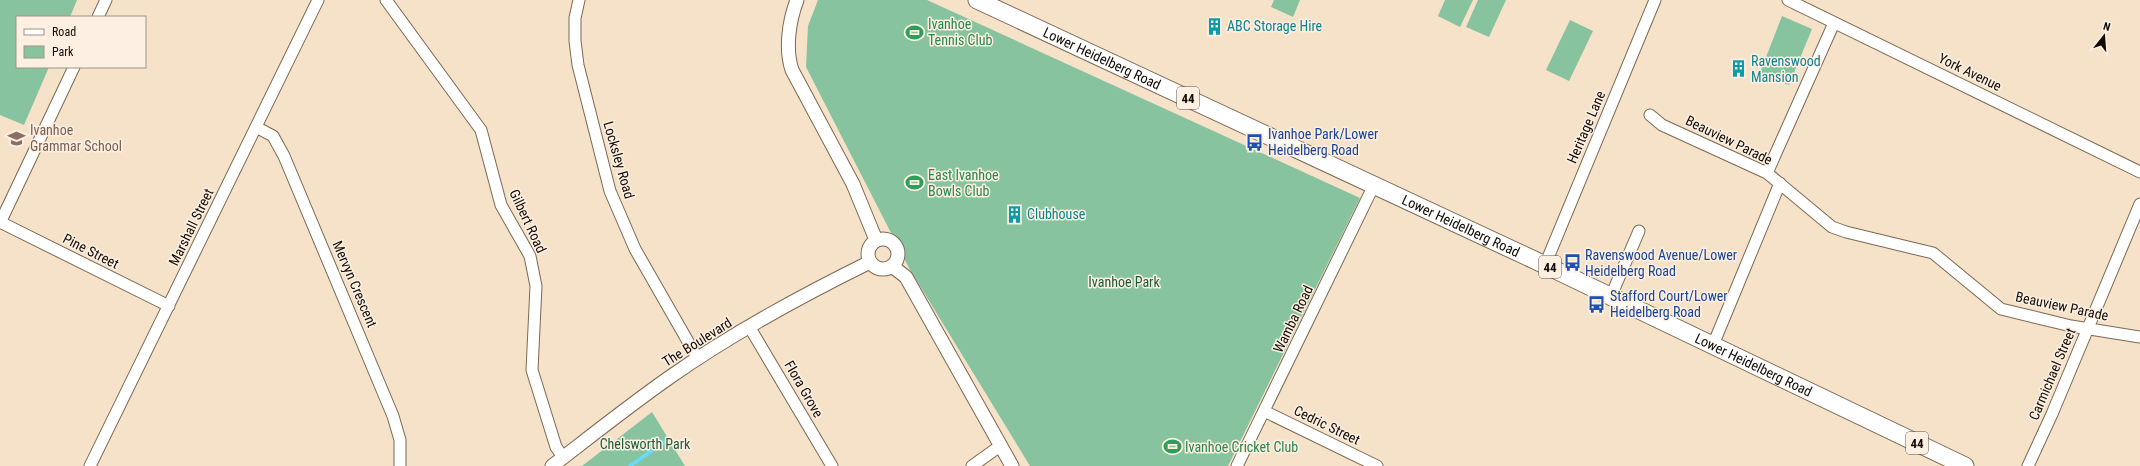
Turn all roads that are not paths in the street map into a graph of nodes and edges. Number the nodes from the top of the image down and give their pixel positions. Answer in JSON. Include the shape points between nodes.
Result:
{"nodes":[{"id":1,"x":106,"y":0,"type":"edge"},
{"id":2,"x":318,"y":0,"type":"edge"},
{"id":3,"x":386,"y":0,"type":"edge"},
{"id":4,"x":580,"y":0,"type":"edge"},
{"id":5,"x":797,"y":0,"type":"edge"},
{"id":6,"x":977,"y":0,"type":"edge"},
{"id":7,"x":1655,"y":0,"type":"edge"},
{"id":8,"x":1788,"y":0,"type":"edge"},
{"id":9,"x":98,"y":16,"type":"edge"},
{"id":10,"x":1834,"y":23,"type":"junction"},
{"id":11,"x":74,"y":68,"type":"edge"},
{"id":12,"x":1650,"y":115,"type":"dead end"},
{"id":13,"x":256,"y":127,"type":"junction"},
{"id":14,"x":2140,"y":172,"type":"edge"},
{"id":15,"x":1766,"y":173,"type":"junction"},
{"id":16,"x":1780,"y":184,"type":"junction"},
{"id":17,"x":1374,"y":185,"type":"junction"},
{"id":18,"x":2140,"y":204,"type":"edge"},
{"id":19,"x":0,"y":222,"type":"edge"},
{"id":20,"x":1638,"y":231,"type":"dead end"},
{"id":21,"x":876,"y":240,"type":"junction"},
{"id":22,"x":870,"y":262,"type":"junction"},
{"id":23,"x":1545,"y":265,"type":"junction"},
{"id":24,"x":892,"y":266,"type":"junction"},
{"id":25,"x":1611,"y":296,"type":"junction"},
{"id":26,"x":168,"y":306,"type":"junction"},
{"id":27,"x":750,"y":328,"type":"junction"},
{"id":28,"x":2087,"y":328,"type":"junction"},
{"id":29,"x":2140,"y":337,"type":"edge"},
{"id":30,"x":1713,"y":345,"type":"junction"},
{"id":31,"x":698,"y":358,"type":"junction"},
{"id":32,"x":1264,"y":411,"type":"junction"},
{"id":33,"x":1000,"y":446,"type":"junction"},
{"id":34,"x":563,"y":457,"type":"junction"},
{"id":35,"x":90,"y":466,"type":"edge"},
{"id":36,"x":400,"y":466,"type":"edge"},
{"id":37,"x":552,"y":466,"type":"edge"},
{"id":38,"x":832,"y":466,"type":"edge"},
{"id":39,"x":972,"y":466,"type":"edge"},
{"id":40,"x":1012,"y":466,"type":"edge"},
{"id":41,"x":1237,"y":466,"type":"edge"},
{"id":42,"x":1377,"y":466,"type":"edge"},
{"id":43,"x":1965,"y":466,"type":"edge"},
{"id":44,"x":2028,"y":466,"type":"edge"}],
"edges":[{"from":1,"to":9,"type":"street"},
{"from":2,"to":13,"type":"street","name":"Marshall Street"},
{"from":3,"to":34,"type":"street","name":"Gilbert Road","via":[[481,130],[501,205],[530,256],[536,286],[532,370],[556,447]]},
{"from":4,"to":31,"type":"street","name":"Locksley Road","via":[[575,18],[578,65],[610,191],[635,249]]},
{"from":5,"to":21,"type":"street","via":[[791,22],[791,66],[853,184]]},
{"from":6,"to":17,"type":"main road","name":"Lower Heidelberg Road","number":"44"},
{"from":7,"to":23,"type":"street","name":"Heritage Lane"},
{"from":8,"to":10,"type":"street","name":"York Avenue"},
{"from":10,"to":14,"type":"street","name":"York Avenue"},
{"from":10,"to":15,"type":"street"},
{"from":11,"to":19,"type":"street"},
{"from":12,"to":15,"type":"street","name":"Beauview Parade","via":[[1662,125]]},
{"from":13,"to":26,"type":"street","name":"Marshall Street"},
{"from":13,"to":36,"type":"street","name":"Mervyn Crescent","via":[[273,136],[291,171],[393,416],[400,440]]},
{"from":15,"to":16,"type":"street","name":"Beauview Parade"},
{"from":16,"to":28,"type":"street","name":"Beauview Parade","via":[[1832,227],[1933,253],[2001,309]]},
{"from":16,"to":30,"type":"street"},
{"from":17,"to":23,"type":"main road","name":"Lower Heidelberg Road","number":"44"},
{"from":17,"to":32,"type":"street","name":"Wamba Road"},
{"from":18,"to":28,"type":"street","name":"Carmichael Street"},
{"from":19,"to":26,"type":"street","name":"Pine Street"},
{"from":20,"to":25,"type":"street"},
{"from":21,"to":22,"type":"street","via":[[867,252]]},
{"from":21,"to":24,"type":"street","via":[[886,239],[894,244],[898,253]]},
{"from":22,"to":24,"type":"street","via":[[878,268]]},
{"from":22,"to":27,"type":"street","name":"The Boulevard"},
{"from":23,"to":25,"type":"main road","name":"Lower Heidelberg Road","number":"44"},
{"from":24,"to":33,"type":"street","via":[[906,276]]},
{"from":25,"to":30,"type":"main road","name":"Lower Heidelberg Road","number":"44"},
{"from":26,"to":35,"type":"street","name":"Marshall Street"},
{"from":27,"to":31,"type":"street","name":"The Boulevard"},
{"from":27,"to":38,"type":"street","name":"Flora Grove"},
{"from":28,"to":29,"type":"street","name":"Beauview Parade"},
{"from":28,"to":44,"type":"street","name":"Carmichael Street"},
{"from":30,"to":43,"type":"main road","name":"Lower Heidelberg Road","number":"44"},
{"from":31,"to":34,"type":"street","name":"The Boulevard"},
{"from":32,"to":41,"type":"street","name":"Wamba Road"},
{"from":32,"to":42,"type":"street","name":"Cedric Street"},
{"from":33,"to":39,"type":"street"},
{"from":33,"to":40,"type":"street"},
{"from":34,"to":37,"type":"street","name":"The Boulevard"}]}
